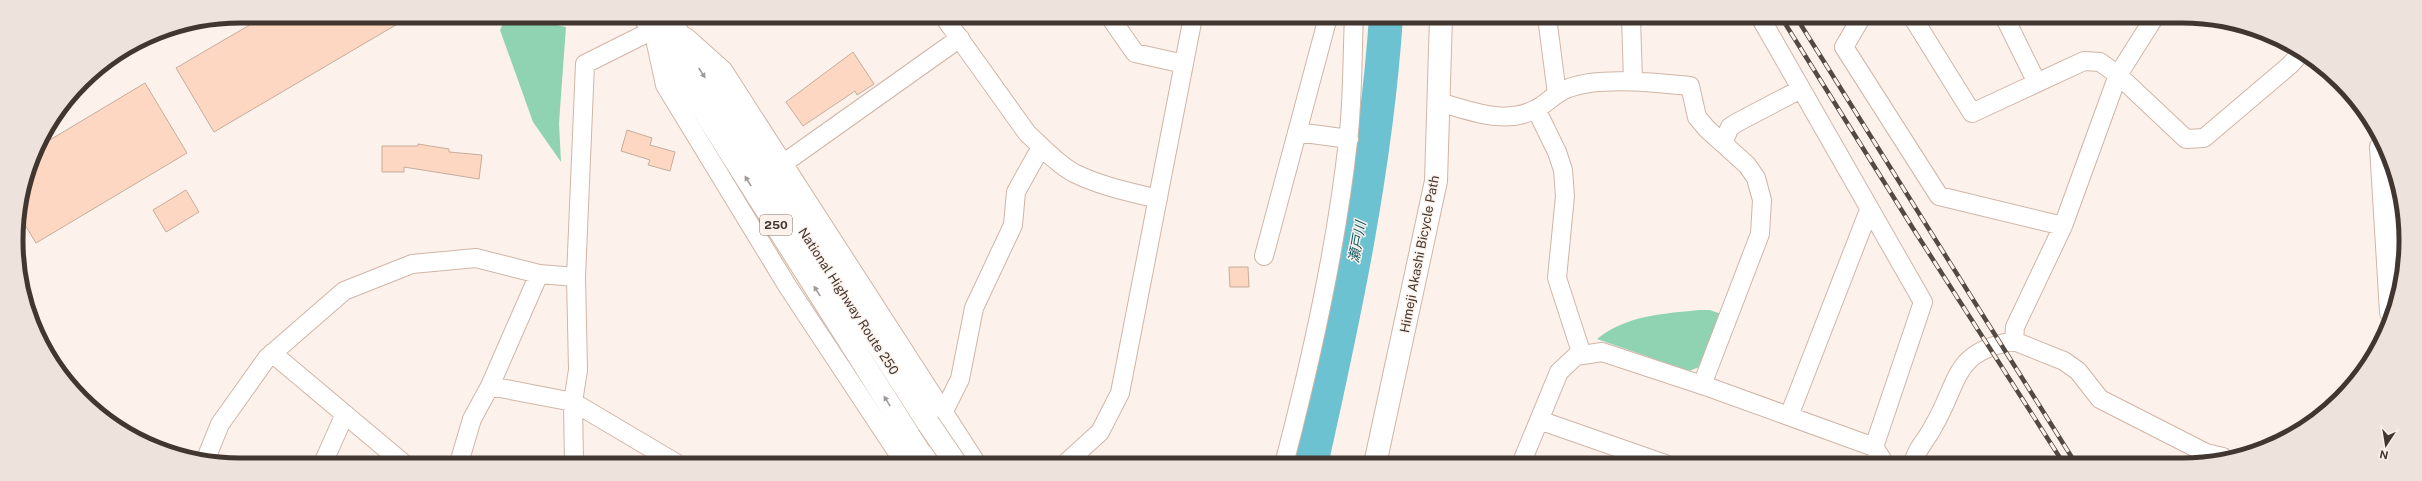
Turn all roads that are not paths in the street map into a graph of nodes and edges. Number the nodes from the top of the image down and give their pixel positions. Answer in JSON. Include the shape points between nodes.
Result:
{"nodes":[{"id":1,"x":655,"y":23,"type":"edge"},
{"id":2,"x":658,"y":23,"type":"edge"},
{"id":3,"x":659,"y":23,"type":"edge"},
{"id":4,"x":659,"y":23,"type":"edge"},
{"id":5,"x":661,"y":23,"type":"edge"},
{"id":6,"x":949,"y":23,"type":"edge"},
{"id":7,"x":1114,"y":23,"type":"edge"},
{"id":8,"x":1192,"y":23,"type":"edge"},
{"id":9,"x":1326,"y":23,"type":"edge"},
{"id":10,"x":1354,"y":23,"type":"edge"},
{"id":11,"x":1441,"y":23,"type":"edge"},
{"id":12,"x":1549,"y":23,"type":"edge"},
{"id":13,"x":1631,"y":23,"type":"edge"},
{"id":14,"x":1763,"y":23,"type":"edge"},
{"id":15,"x":1858,"y":23,"type":"edge"},
{"id":16,"x":1916,"y":23,"type":"edge"},
{"id":17,"x":2007,"y":23,"type":"edge"},
{"id":18,"x":2151,"y":23,"type":"edge"},
{"id":19,"x":960,"y":38,"type":"junction"},
{"id":20,"x":2297,"y":57,"type":"edge"},
{"id":21,"x":1184,"y":64,"type":"junction"},
{"id":22,"x":2118,"y":75,"type":"junction"},
{"id":23,"x":1633,"y":81,"type":"junction"},
{"id":24,"x":2037,"y":83,"type":"junction"},
{"id":25,"x":1801,"y":89,"type":"junction"},
{"id":26,"x":1557,"y":94,"type":"junction"},
{"id":27,"x":1438,"y":102,"type":"junction"},
{"id":28,"x":1536,"y":109,"type":"junction"},
{"id":29,"x":1297,"y":132,"type":"junction"},
{"id":30,"x":1349,"y":139,"type":"junction"},
{"id":31,"x":1723,"y":143,"type":"junction"},
{"id":32,"x":1041,"y":147,"type":"junction"},
{"id":33,"x":2382,"y":156,"type":"edge"},
{"id":34,"x":784,"y":163,"type":"junction"},
{"id":35,"x":1158,"y":199,"type":"junction"},
{"id":36,"x":1869,"y":210,"type":"junction"},
{"id":37,"x":2063,"y":226,"type":"junction"},
{"id":38,"x":1264,"y":256,"type":"dead end"},
{"id":39,"x":539,"y":274,"type":"junction"},
{"id":40,"x":576,"y":278,"type":"junction"},
{"id":41,"x":2390,"y":301,"type":"edge"},
{"id":42,"x":2014,"y":341,"type":"junction"},
{"id":43,"x":272,"y":353,"type":"junction"},
{"id":44,"x":1582,"y":355,"type":"junction"},
{"id":45,"x":1702,"y":385,"type":"junction"},
{"id":46,"x":490,"y":386,"type":"junction"},
{"id":47,"x":573,"y":402,"type":"junction"},
{"id":48,"x":345,"y":414,"type":"junction"},
{"id":49,"x":1789,"y":416,"type":"junction"},
{"id":50,"x":935,"y":418,"type":"junction"},
{"id":51,"x":1539,"y":420,"type":"junction"},
{"id":52,"x":1874,"y":447,"type":"junction"},
{"id":53,"x":207,"y":455,"type":"edge"},
{"id":54,"x":2214,"y":455,"type":"edge"},
{"id":55,"x":325,"y":458,"type":"edge"},
{"id":56,"x":397,"y":458,"type":"edge"},
{"id":57,"x":460,"y":458,"type":"edge"},
{"id":58,"x":574,"y":458,"type":"edge"},
{"id":59,"x":668,"y":458,"type":"edge"},
{"id":60,"x":901,"y":458,"type":"edge"},
{"id":61,"x":924,"y":458,"type":"edge"},
{"id":62,"x":935,"y":458,"type":"edge"},
{"id":63,"x":953,"y":458,"type":"edge"},
{"id":64,"x":972,"y":458,"type":"edge"},
{"id":65,"x":1072,"y":458,"type":"edge"},
{"id":66,"x":1286,"y":458,"type":"edge"},
{"id":67,"x":1376,"y":458,"type":"edge"},
{"id":68,"x":1523,"y":458,"type":"edge"},
{"id":69,"x":1648,"y":458,"type":"edge"},
{"id":70,"x":1881,"y":458,"type":"edge"},
{"id":71,"x":1914,"y":458,"type":"edge"}],
"edges":[{"from":1,"to":40,"type":"street","via":[[585,64]]},
{"from":2,"to":60,"type":"street","via":[[665,85],[788,287]]},
{"from":3,"to":50,"type":"main road","name":"National Highway Route 250","number":"250","one_way":true},
{"from":61,"to":4,"type":"main road","name":"National Highway Route 250","number":"250","one_way":true},
{"from":5,"to":34,"type":"street","via":[[723,70]]},
{"from":6,"to":19,"type":"street"},
{"from":7,"to":21,"type":"street","via":[[1135,52]]},
{"from":8,"to":21,"type":"street"},
{"from":9,"to":29,"type":"street"},
{"from":10,"to":30,"type":"street"},
{"from":11,"to":27,"type":"main road","name":"Himeji Akashi Bicycle Path"},
{"from":12,"to":26,"type":"street"},
{"from":13,"to":23,"type":"street"},
{"from":14,"to":25,"type":"street"},
{"from":15,"to":37,"type":"street","via":[[1844,47],[1939,196]]},
{"from":16,"to":24,"type":"street","via":[[1972,113]]},
{"from":17,"to":24,"type":"street"},
{"from":18,"to":22,"type":"street"},
{"from":19,"to":32,"type":"street","via":[[1027,133]]},
{"from":19,"to":34,"type":"street"},
{"from":20,"to":22,"type":"street","via":[[2204,138],[2186,139]]},
{"from":21,"to":35,"type":"street"},
{"from":22,"to":24,"type":"street","via":[[2100,62],[2084,61]]},
{"from":22,"to":37,"type":"street"},
{"from":23,"to":26,"type":"street","via":[[1586,84]]},
{"from":23,"to":31,"type":"street","via":[[1690,86],[1697,117]]},
{"from":25,"to":31,"type":"street","via":[[1734,124]]},
{"from":25,"to":36,"type":"street"},
{"from":26,"to":28,"type":"street"},
{"from":27,"to":28,"type":"street","via":[[1487,116],[1511,117]]},
{"from":27,"to":67,"type":"main road","name":"Himeji Akashi Bicycle Path","via":[[1436,180]]},
{"from":28,"to":44,"type":"street","via":[[1554,144],[1563,170],[1565,196],[1557,278]]},
{"from":29,"to":30,"type":"street"},
{"from":29,"to":38,"type":"street"},
{"from":30,"to":66,"type":"street","via":[[1335,241],[1313,351]]},
{"from":31,"to":45,"type":"street","via":[[1747,165],[1756,178],[1762,200],[1760,234]]},
{"from":32,"to":35,"type":"street","via":[[1073,173],[1107,186]]},
{"from":32,"to":50,"type":"street","via":[[1016,192],[1013,224],[974,308],[960,379]]},
{"from":33,"to":41,"type":"main road"},
{"from":34,"to":50,"type":"street"},
{"from":35,"to":65,"type":"street","via":[[1120,393],[1100,432]]},
{"from":36,"to":49,"type":"street"},
{"from":36,"to":52,"type":"street","via":[[1923,302]]},
{"from":37,"to":42,"type":"street","via":[[2015,326]]},
{"from":39,"to":40,"type":"street"},
{"from":39,"to":43,"type":"street","via":[[476,258],[412,264],[344,291]]},
{"from":39,"to":46,"type":"street"},
{"from":40,"to":47,"type":"street","via":[[578,370]]},
{"from":42,"to":54,"type":"street","via":[[2064,360],[2078,371],[2100,399]]},
{"from":42,"to":71,"type":"street","via":[[1982,351],[1965,362],[1933,427],[1915,452]]},
{"from":43,"to":48,"type":"street"},
{"from":43,"to":53,"type":"street","via":[[220,424]]},
{"from":44,"to":45,"type":"street","via":[[1602,352]]},
{"from":44,"to":51,"type":"street","via":[[1576,356],[1559,372]]},
{"from":45,"to":49,"type":"street"},
{"from":46,"to":47,"type":"street"},
{"from":46,"to":57,"type":"street","via":[[472,419]]},
{"from":47,"to":58,"type":"street"},
{"from":47,"to":59,"type":"street"},
{"from":48,"to":55,"type":"street"},
{"from":48,"to":56,"type":"street"},
{"from":49,"to":52,"type":"street"},
{"from":50,"to":62,"type":"street"},
{"from":50,"to":63,"type":"main road","name":"National Highway Route 250","number":"250","bridge":true},
{"from":50,"to":64,"type":"street"},
{"from":51,"to":68,"type":"street"},
{"from":51,"to":69,"type":"street"},
{"from":52,"to":70,"type":"street"}]}
